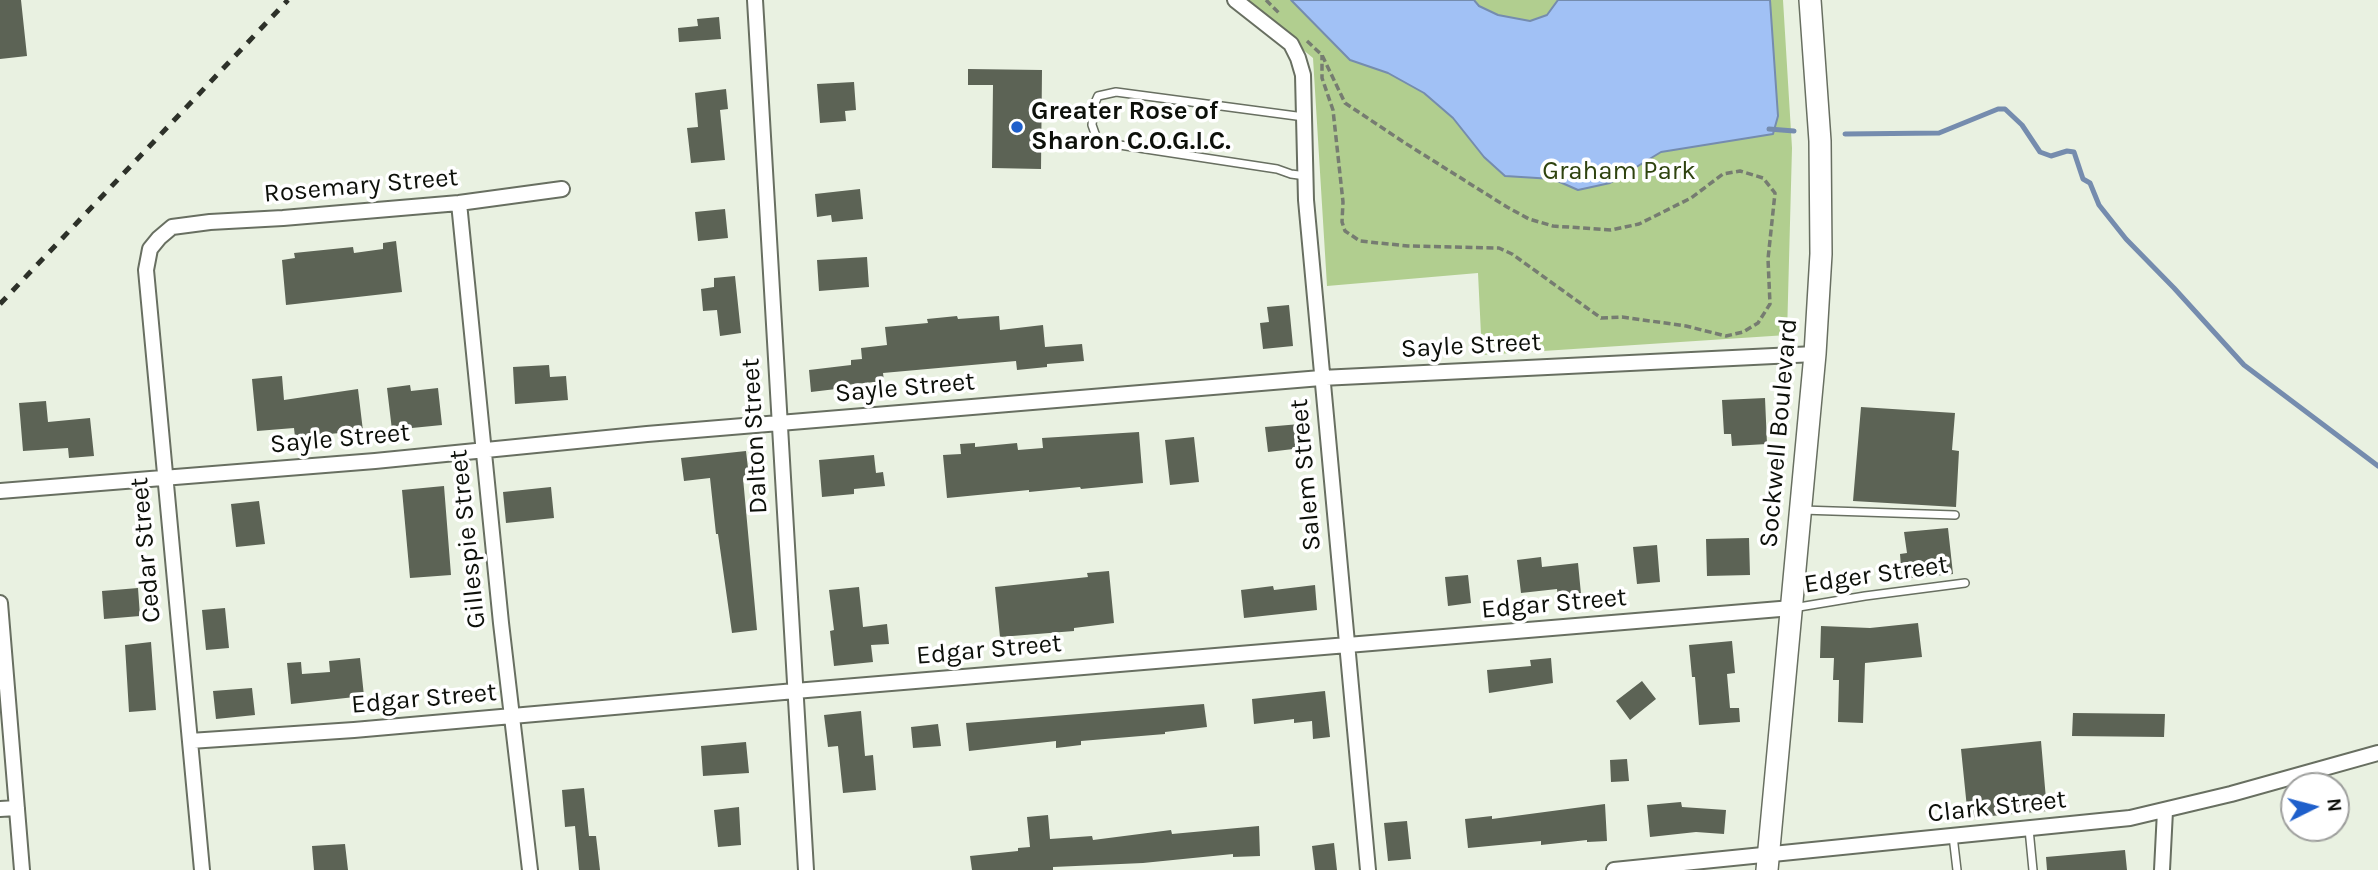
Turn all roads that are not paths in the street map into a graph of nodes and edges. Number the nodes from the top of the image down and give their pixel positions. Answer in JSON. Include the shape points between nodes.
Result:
{"nodes":[{"id":1,"x":755,"y":0,"type":"edge"},
{"id":2,"x":1236,"y":0,"type":"edge"},
{"id":3,"x":1811,"y":0,"type":"edge"},
{"id":4,"x":1304,"y":117,"type":"junction"},
{"id":5,"x":1306,"y":176,"type":"junction"},
{"id":6,"x":562,"y":189,"type":"dead end"},
{"id":7,"x":459,"y":203,"type":"junction"},
{"id":8,"x":165,"y":232,"type":"joint"},
{"id":9,"x":1815,"y":354,"type":"junction"},
{"id":10,"x":1321,"y":378,"type":"junction"},
{"id":11,"x":779,"y":423,"type":"junction"},
{"id":12,"x":483,"y":450,"type":"junction"},
{"id":13,"x":164,"y":479,"type":"junction"},
{"id":14,"x":0,"y":491,"type":"edge"},
{"id":15,"x":1801,"y":510,"type":"junction"},
{"id":16,"x":1955,"y":515,"type":"dead end"},
{"id":17,"x":1965,"y":583,"type":"dead end"},
{"id":18,"x":0,"y":603,"type":"edge"},
{"id":19,"x":1793,"y":608,"type":"junction"},
{"id":20,"x":1346,"y":645,"type":"junction"},
{"id":21,"x":795,"y":691,"type":"junction"},
{"id":22,"x":513,"y":716,"type":"junction"},
{"id":23,"x":190,"y":741,"type":"junction"},
{"id":24,"x":2378,"y":753,"type":"edge"},
{"id":25,"x":17,"y":808,"type":"junction"},
{"id":26,"x":0,"y":809,"type":"edge"},
{"id":27,"x":2165,"y":811,"type":"junction"},
{"id":28,"x":2029,"y":828,"type":"junction"},
{"id":29,"x":1953,"y":836,"type":"junction"},
{"id":30,"x":1768,"y":862,"type":"edge"},
{"id":31,"x":22,"y":870,"type":"edge"},
{"id":32,"x":202,"y":870,"type":"edge"},
{"id":33,"x":530,"y":870,"type":"edge"},
{"id":34,"x":806,"y":870,"type":"edge"},
{"id":35,"x":1367,"y":870,"type":"edge"},
{"id":36,"x":1614,"y":870,"type":"edge"},
{"id":37,"x":1957,"y":870,"type":"edge"},
{"id":38,"x":2033,"y":870,"type":"edge"},
{"id":39,"x":2162,"y":870,"type":"edge"}],
"edges":[{"from":1,"to":11,"type":"street","name":"Dalton Street"},
{"from":2,"to":4,"type":"street","name":"Salem Street","via":[[1291,44],[1303,75]]},
{"from":3,"to":9,"type":"main road","name":"Sockwell Boulevard","via":[[1821,196]]},
{"from":4,"to":5,"type":"street","name":"Salem Street"},
{"from":4,"to":5,"type":"lane","via":[[1116,92],[1098,96],[1092,125],[1097,139],[1113,144]]},
{"from":5,"to":10,"type":"street","name":"Salem Street"},
{"from":6,"to":7,"type":"street","name":"Rosemary Street"},
{"from":7,"to":8,"type":"street","name":"Rosemary Street","via":[[210,222]]},
{"from":7,"to":12,"type":"street","name":"Gillespie Street"},
{"from":8,"to":13,"type":"street","name":"Cedar Street","via":[[150,249],[146,270]]},
{"from":9,"to":10,"type":"street","name":"Sayle Street"},
{"from":9,"to":15,"type":"main road","name":"Sockwell Boulevard"},
{"from":10,"to":11,"type":"street","name":"Sayle Street"},
{"from":10,"to":20,"type":"street","name":"Salem Street"},
{"from":11,"to":12,"type":"street","name":"Sayle Street"},
{"from":11,"to":21,"type":"street","name":"Dalton Street"},
{"from":12,"to":13,"type":"street","name":"Sayle Street"},
{"from":12,"to":22,"type":"street","name":"Gillespie Street"},
{"from":13,"to":14,"type":"street","name":"Sayle Street"},
{"from":13,"to":23,"type":"street","name":"Cedar Street"},
{"from":15,"to":16,"type":"lane"},
{"from":15,"to":19,"type":"main road","name":"Sockwell Boulevard"},
{"from":17,"to":19,"type":"lane","name":"Edger Street"},
{"from":18,"to":25,"type":"street"},
{"from":19,"to":20,"type":"street","name":"Edgar Street"},
{"from":19,"to":30,"type":"main road","name":"Sockwell Boulevard"},
{"from":20,"to":21,"type":"street","name":"Edgar Street"},
{"from":20,"to":35,"type":"street","name":"Salem Street"},
{"from":21,"to":22,"type":"street","name":"Edgar Street"},
{"from":21,"to":34,"type":"street","name":"Dalton Street"},
{"from":22,"to":23,"type":"street","name":"Edgar Street"},
{"from":22,"to":33,"type":"street","name":"Gillespie Street"},
{"from":23,"to":32,"type":"street","name":"Cedar Street"},
{"from":24,"to":27,"type":"street","name":"Clark Street"},
{"from":25,"to":26,"type":"street"},
{"from":25,"to":31,"type":"street"},
{"from":27,"to":28,"type":"street","name":"Clark Street"},
{"from":27,"to":39,"type":"street"},
{"from":28,"to":29,"type":"street","name":"Clark Street"},
{"from":28,"to":38,"type":"lane"},
{"from":29,"to":30,"type":"street","name":"Clark Street"},
{"from":29,"to":37,"type":"lane"},
{"from":30,"to":36,"type":"street","name":"Clark Street"}]}
